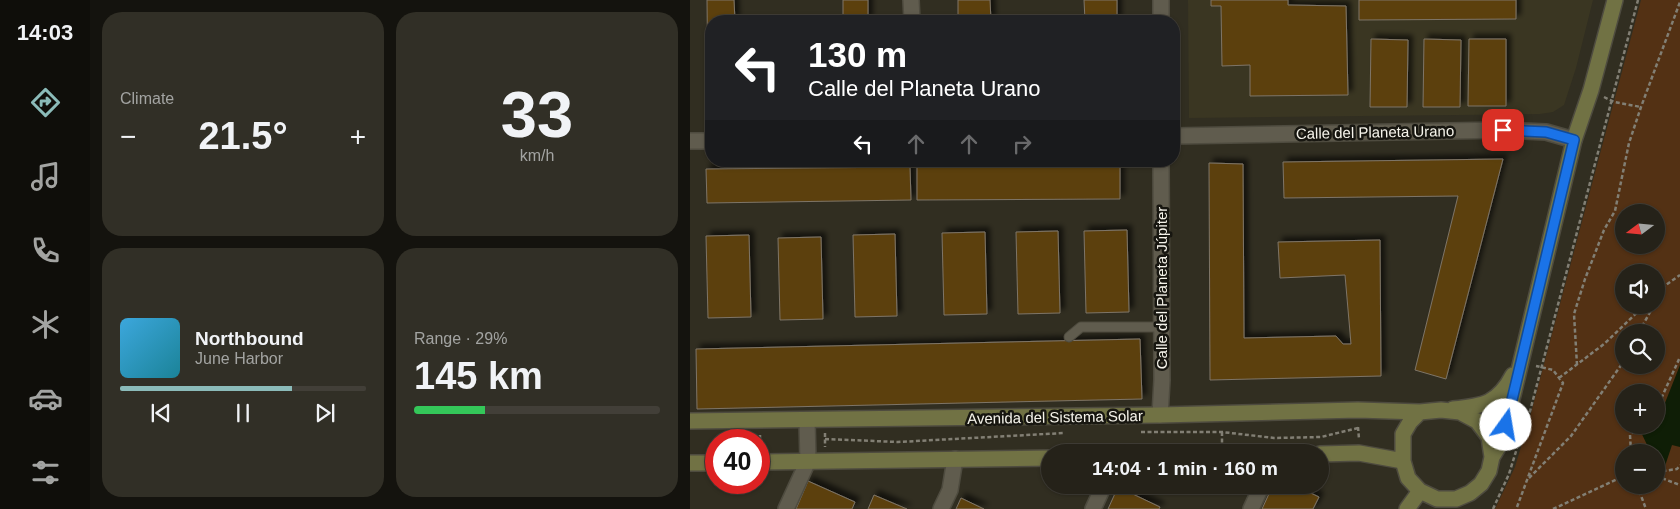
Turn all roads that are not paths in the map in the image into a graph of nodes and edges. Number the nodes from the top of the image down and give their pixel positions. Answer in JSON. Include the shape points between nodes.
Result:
{"nodes":[{"id":1,"x":911,"y":0,"type":"edge"},
{"id":2,"x":1161,"y":0,"type":"edge"},
{"id":3,"x":1614,"y":0,"type":"edge"},
{"id":4,"x":912,"y":15,"type":"edge"},
{"id":5,"x":1161,"y":15,"type":"edge"},
{"id":6,"x":1180,"y":136,"type":"edge"},
{"id":7,"x":705,"y":140,"type":"edge"},
{"id":8,"x":1574,"y":140,"type":"junction"},
{"id":9,"x":690,"y":141,"type":"edge"},
{"id":10,"x":1160,"y":167,"type":"edge"},
{"id":11,"x":1162,"y":327,"type":"junction"},
{"id":12,"x":1069,"y":337,"type":"dead end"},
{"id":13,"x":1521,"y":360,"type":"junction"},
{"id":14,"x":1441,"y":410,"type":"junction"},
{"id":15,"x":1420,"y":412,"type":"junction"},
{"id":16,"x":1160,"y":415,"type":"junction"},
{"id":17,"x":807,"y":420,"type":"junction"},
{"id":18,"x":690,"y":421,"type":"edge"},
{"id":19,"x":1329,"y":454,"type":"edge"},
{"id":20,"x":1492,"y":457,"type":"junction"},
{"id":21,"x":1041,"y":458,"type":"edge"},
{"id":22,"x":955,"y":459,"type":"junction"},
{"id":23,"x":808,"y":461,"type":"junction"},
{"id":24,"x":1403,"y":461,"type":"junction"},
{"id":25,"x":770,"y":462,"type":"edge"},
{"id":26,"x":690,"y":463,"type":"edge"},
{"id":27,"x":705,"y":463,"type":"edge"},
{"id":28,"x":1420,"y":491,"type":"junction"},
{"id":29,"x":1100,"y":494,"type":"edge"},
{"id":30,"x":1258,"y":494,"type":"edge"},
{"id":31,"x":1456,"y":504,"type":"edge"},
{"id":32,"x":786,"y":509,"type":"edge"},
{"id":33,"x":941,"y":509,"type":"edge"},
{"id":34,"x":1093,"y":509,"type":"edge"},
{"id":35,"x":1252,"y":509,"type":"edge"},
{"id":36,"x":1407,"y":509,"type":"edge"}],
"edges":[{"from":1,"to":4,"type":"street"},
{"from":2,"to":5,"type":"street"},
{"from":3,"to":8,"type":"street","via":[[1591,90]]},
{"from":6,"to":8,"type":"street","name":"Calle del Planeta Urano","via":[[1503,130],[1546,132]]},
{"from":7,"to":9,"type":"street"},
{"from":8,"to":13,"type":"street"},
{"from":10,"to":11,"type":"street","name":"Calle del Planeta Júpiter"},
{"from":11,"to":12,"type":"lane","via":[[1081,327]]},
{"from":11,"to":16,"type":"street","name":"Calle del Planeta Júpiter"},
{"from":13,"to":14,"type":"street","via":[[1506,388],[1490,402],[1478,407]]},
{"from":13,"to":20,"type":"street","via":[[1502,441]]},
{"from":14,"to":15,"type":"street"},
{"from":14,"to":20,"type":"street","via":[[1460,412],[1477,421],[1489,438]]},
{"from":15,"to":16,"type":"street","name":"Avenida del Sistema Solar","via":[[1358,410]]},
{"from":15,"to":24,"type":"street","via":[[1404,434]]},
{"from":16,"to":17,"type":"street","name":"Avenida del Sistema Solar"},
{"from":17,"to":18,"type":"street","name":"Avenida del Sistema Solar"},
{"from":17,"to":23,"type":"street"},
{"from":19,"to":24,"type":"street","via":[[1359,453]]},
{"from":20,"to":31,"type":"street","via":[[1489,471],[1481,484]]},
{"from":21,"to":22,"type":"street"},
{"from":22,"to":23,"type":"street"},
{"from":22,"to":33,"type":"street","via":[[950,490]]},
{"from":23,"to":25,"type":"street"},
{"from":23,"to":32,"type":"street"},
{"from":24,"to":28,"type":"street","via":[[1408,478]]},
{"from":26,"to":27,"type":"street"},
{"from":28,"to":31,"type":"street"},
{"from":28,"to":36,"type":"street"},
{"from":29,"to":34,"type":"street"},
{"from":30,"to":35,"type":"street"}]}
